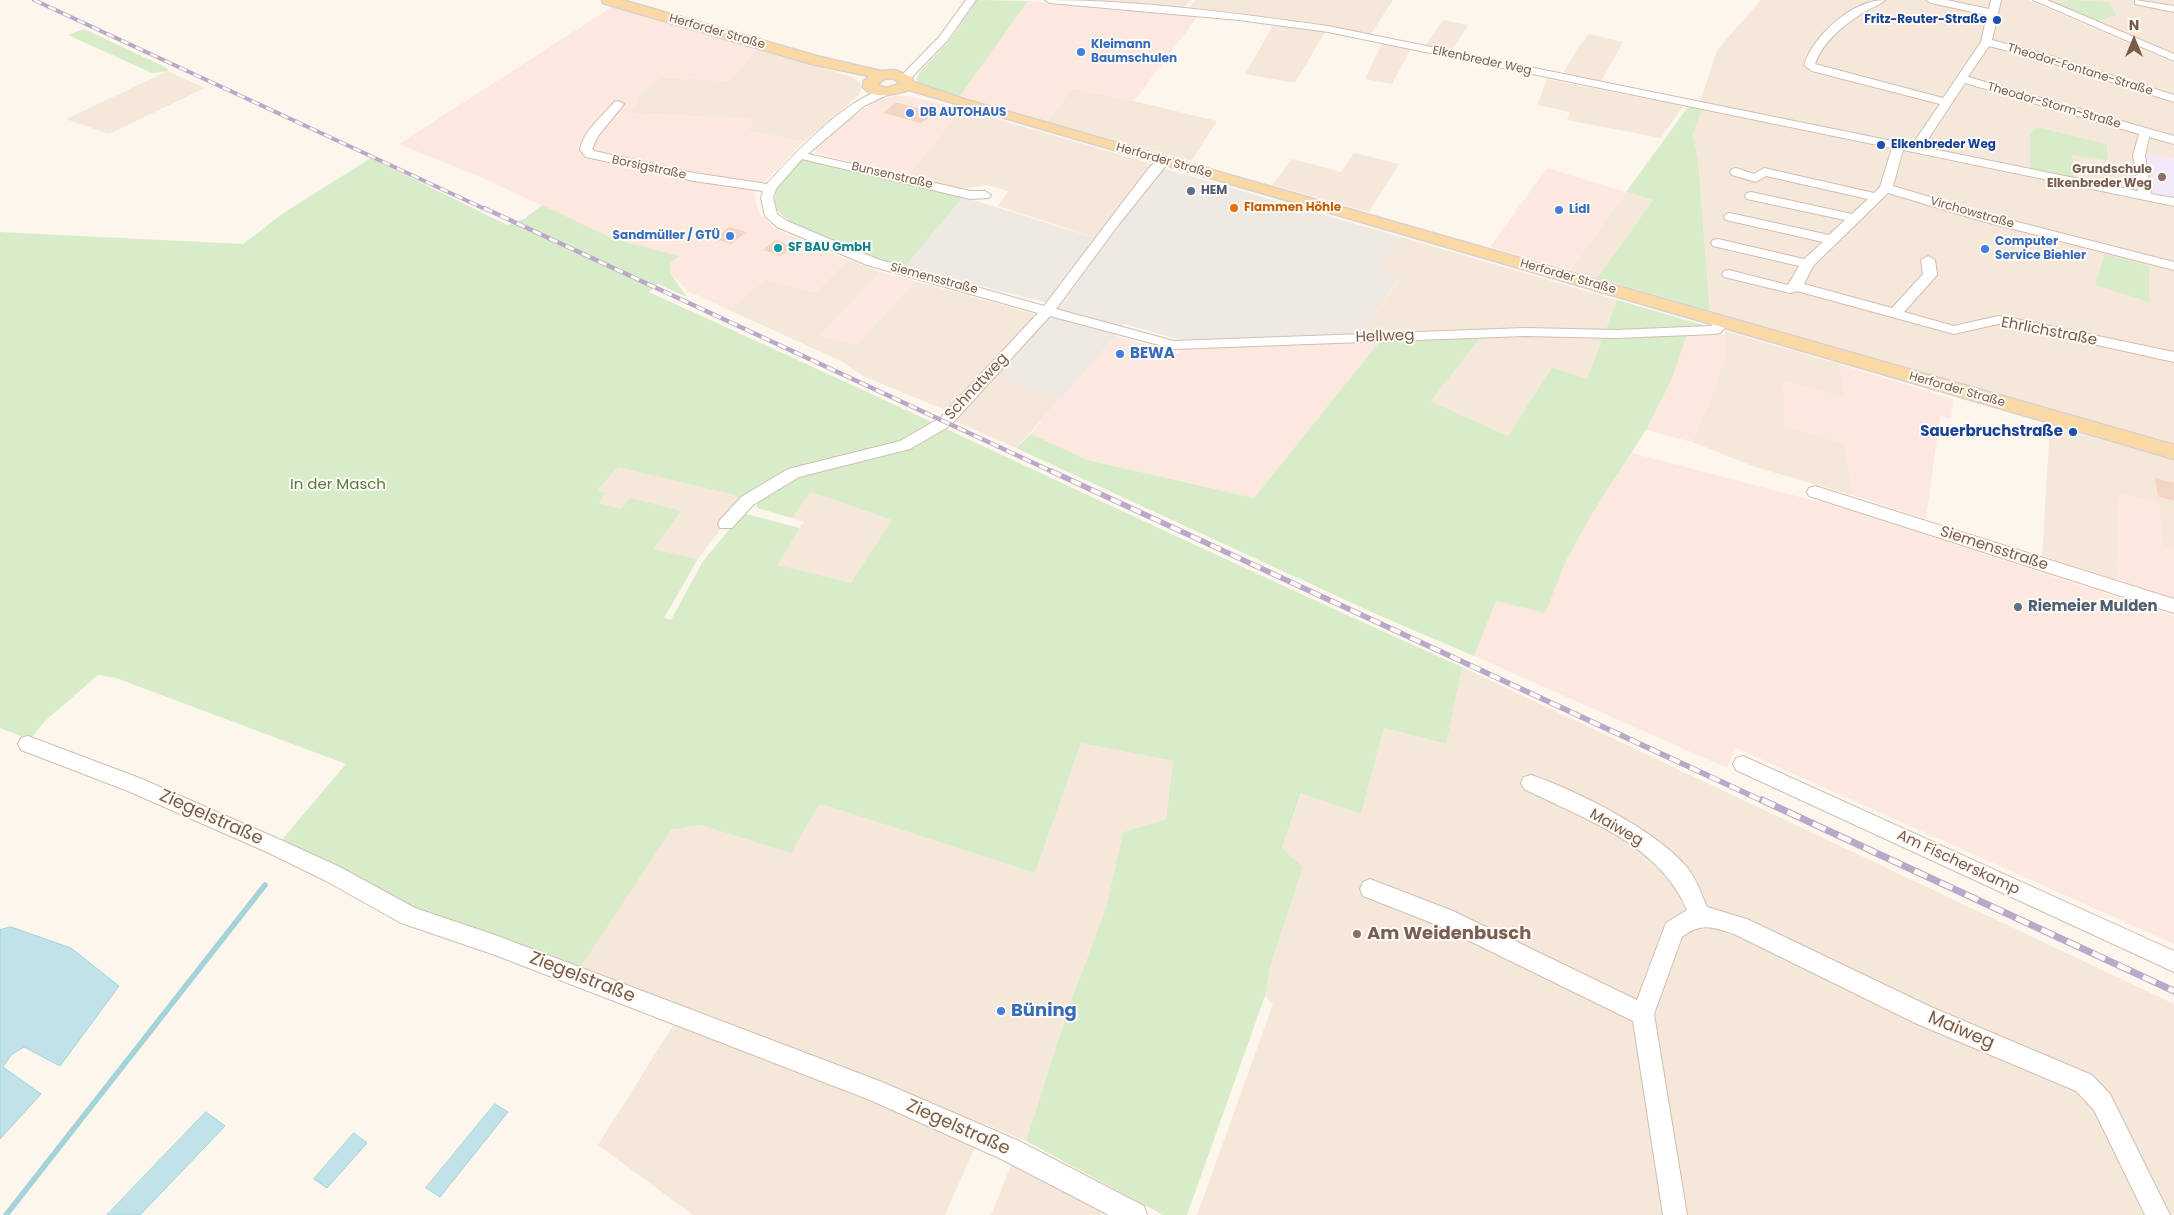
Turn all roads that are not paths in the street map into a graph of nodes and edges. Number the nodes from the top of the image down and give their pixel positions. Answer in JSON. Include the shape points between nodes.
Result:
{"nodes":[{"id":1,"x":971,"y":0,"type":"edge"},
{"id":2,"x":1050,"y":0,"type":"edge"},
{"id":3,"x":1880,"y":0,"type":"edge"},
{"id":4,"x":1931,"y":0,"type":"edge"},
{"id":5,"x":1996,"y":0,"type":"edge"},
{"id":6,"x":2038,"y":0,"type":"edge"},
{"id":7,"x":612,"y":1,"type":"edge"},
{"id":8,"x":2139,"y":2,"type":"dead end"},
{"id":9,"x":2174,"y":9,"type":"edge"},
{"id":10,"x":1994,"y":13,"type":"junction"},
{"id":11,"x":1986,"y":42,"type":"junction"},
{"id":12,"x":2174,"y":58,"type":"edge"},
{"id":13,"x":1962,"y":79,"type":"junction"},
{"id":14,"x":889,"y":83,"type":"junction"},
{"id":15,"x":2174,"y":99,"type":"edge"},
{"id":16,"x":1944,"y":102,"type":"junction"},
{"id":17,"x":618,"y":104,"type":"dead end"},
{"id":18,"x":2146,"y":132,"type":"junction"},
{"id":19,"x":2174,"y":140,"type":"edge"},
{"id":20,"x":1898,"y":146,"type":"junction"},
{"id":21,"x":1915,"y":150,"type":"junction"},
{"id":22,"x":799,"y":155,"type":"junction"},
{"id":23,"x":1164,"y":160,"type":"junction"},
{"id":24,"x":1736,"y":172,"type":"dead end"},
{"id":25,"x":770,"y":188,"type":"junction"},
{"id":26,"x":1886,"y":188,"type":"junction"},
{"id":27,"x":985,"y":195,"type":"dead end"},
{"id":28,"x":1751,"y":196,"type":"dead end"},
{"id":29,"x":2145,"y":196,"type":"junction"},
{"id":30,"x":1876,"y":197,"type":"junction"},
{"id":31,"x":2174,"y":202,"type":"edge"},
{"id":32,"x":1730,"y":217,"type":"dead end"},
{"id":33,"x":1854,"y":218,"type":"junction"},
{"id":34,"x":1832,"y":240,"type":"junction"},
{"id":35,"x":1718,"y":243,"type":"dead end"},
{"id":36,"x":1928,"y":260,"type":"dead end"},
{"id":37,"x":1807,"y":264,"type":"junction"},
{"id":38,"x":2174,"y":266,"type":"edge"},
{"id":39,"x":1729,"y":274,"type":"dead end"},
{"id":40,"x":1796,"y":286,"type":"junction"},
{"id":41,"x":1048,"y":310,"type":"junction"},
{"id":42,"x":1895,"y":313,"type":"junction"},
{"id":43,"x":1723,"y":322,"type":"junction"},
{"id":44,"x":2174,"y":357,"type":"edge"},
{"id":45,"x":2174,"y":452,"type":"edge"},
{"id":46,"x":1815,"y":492,"type":"dead end"},
{"id":47,"x":726,"y":524,"type":"dead end"},
{"id":48,"x":2174,"y":606,"type":"edge"},
{"id":49,"x":28,"y":744,"type":"dead end"},
{"id":50,"x":1743,"y":764,"type":"dead end"},
{"id":51,"x":1531,"y":784,"type":"dead end"},
{"id":52,"x":1370,"y":889,"type":"dead end"},
{"id":53,"x":1701,"y":917,"type":"junction"},
{"id":54,"x":2174,"y":962,"type":"edge"},
{"id":55,"x":1643,"y":1014,"type":"junction"},
{"id":56,"x":1135,"y":1215,"type":"edge"},
{"id":57,"x":1675,"y":1215,"type":"edge"},
{"id":58,"x":2158,"y":1215,"type":"edge"}],
"edges":[{"from":1,"to":14,"type":"street","via":[[926,56]]},
{"from":2,"to":20,"type":"street","name":"Elkenbreder Weg","via":[[1239,17],[1328,29]]},
{"from":3,"to":16,"type":"street","via":[[1854,13],[1832,31],[1809,65],[1816,70]]},
{"from":4,"to":10,"type":"street"},
{"from":5,"to":10,"type":"street"},
{"from":6,"to":12,"type":"street"},
{"from":7,"to":14,"type":"main road","name":"Herforder Straße"},
{"from":8,"to":9,"type":"street"},
{"from":10,"to":11,"type":"street"},
{"from":11,"to":13,"type":"street"},
{"from":11,"to":15,"type":"street","name":"Theodor-Fontane-Straße"},
{"from":13,"to":16,"type":"street"},
{"from":13,"to":18,"type":"street","name":"Theodor-Storm-Straße"},
{"from":14,"to":22,"type":"street"},
{"from":14,"to":23,"type":"main road","name":"Herforder Straße"},
{"from":16,"to":21,"type":"street"},
{"from":17,"to":25,"type":"street","name":"Borsigstraße","via":[[588,140],[586,150],[590,154],[694,177]]},
{"from":18,"to":19,"type":"street","name":"Theodor-Storm-Straße"},
{"from":18,"to":29,"type":"street","via":[[2139,141],[2138,152]]},
{"from":20,"to":21,"type":"street","name":"Elkenbreder Weg"},
{"from":20,"to":26,"type":"street"},
{"from":21,"to":29,"type":"street","name":"Elkenbreder Weg"},
{"from":22,"to":25,"type":"street"},
{"from":22,"to":27,"type":"street","name":"Bunsenstraße","via":[[970,195]]},
{"from":23,"to":41,"type":"street","name":"Schnatweg"},
{"from":23,"to":43,"type":"main road","name":"Herforder Straße"},
{"from":24,"to":30,"type":"street","via":[[1756,178],[1764,172]]},
{"from":25,"to":41,"type":"street","name":"Siemensstraße","via":[[771,216],[787,226],[872,262]]},
{"from":26,"to":30,"type":"street"},
{"from":26,"to":38,"type":"street","name":"Virchowstraße","via":[[1986,218]]},
{"from":28,"to":33,"type":"street"},
{"from":29,"to":31,"type":"street","name":"Elkenbreder Weg"},
{"from":30,"to":33,"type":"street"},
{"from":32,"to":34,"type":"street"},
{"from":33,"to":34,"type":"street"},
{"from":34,"to":37,"type":"street"},
{"from":35,"to":37,"type":"street"},
{"from":36,"to":42,"type":"street","via":[[1930,275]]},
{"from":37,"to":40,"type":"street"},
{"from":39,"to":40,"type":"street","via":[[1790,289]]},
{"from":40,"to":42,"type":"street","name":"Ehrlichstraße"},
{"from":41,"to":43,"type":"street","name":"Hellweg","via":[[1174,345],[1525,332],[1676,332],[1715,330]]},
{"from":41,"to":47,"type":"street","name":"Schnatweg","via":[[934,430],[889,450],[794,473],[747,501]]},
{"from":42,"to":44,"type":"street","name":"Ehrlichstraße","via":[[1954,330],[2007,321]]},
{"from":43,"to":45,"type":"main road","name":"Herforder Straße"},
{"from":46,"to":48,"type":"street","name":"Siemensstraße"},
{"from":49,"to":56,"type":"street","name":"Ziegelstraße","via":[[135,785],[276,847],[409,916],[495,945],[874,1090],[1010,1150]]},
{"from":50,"to":54,"type":"street","name":"Am Fischerskamp"},
{"from":51,"to":53,"type":"street","name":"Maiweg","via":[[1630,834],[1656,852],[1678,872]]},
{"from":52,"to":55,"type":"street","via":[[1445,918]]},
{"from":53,"to":55,"type":"street","via":[[1687,920],[1674,930]]},
{"from":53,"to":58,"type":"street","name":"Maiweg","via":[[1713,917],[1739,926],[1923,1015],[2084,1083],[2102,1102]]},
{"from":55,"to":57,"type":"street"}]}
